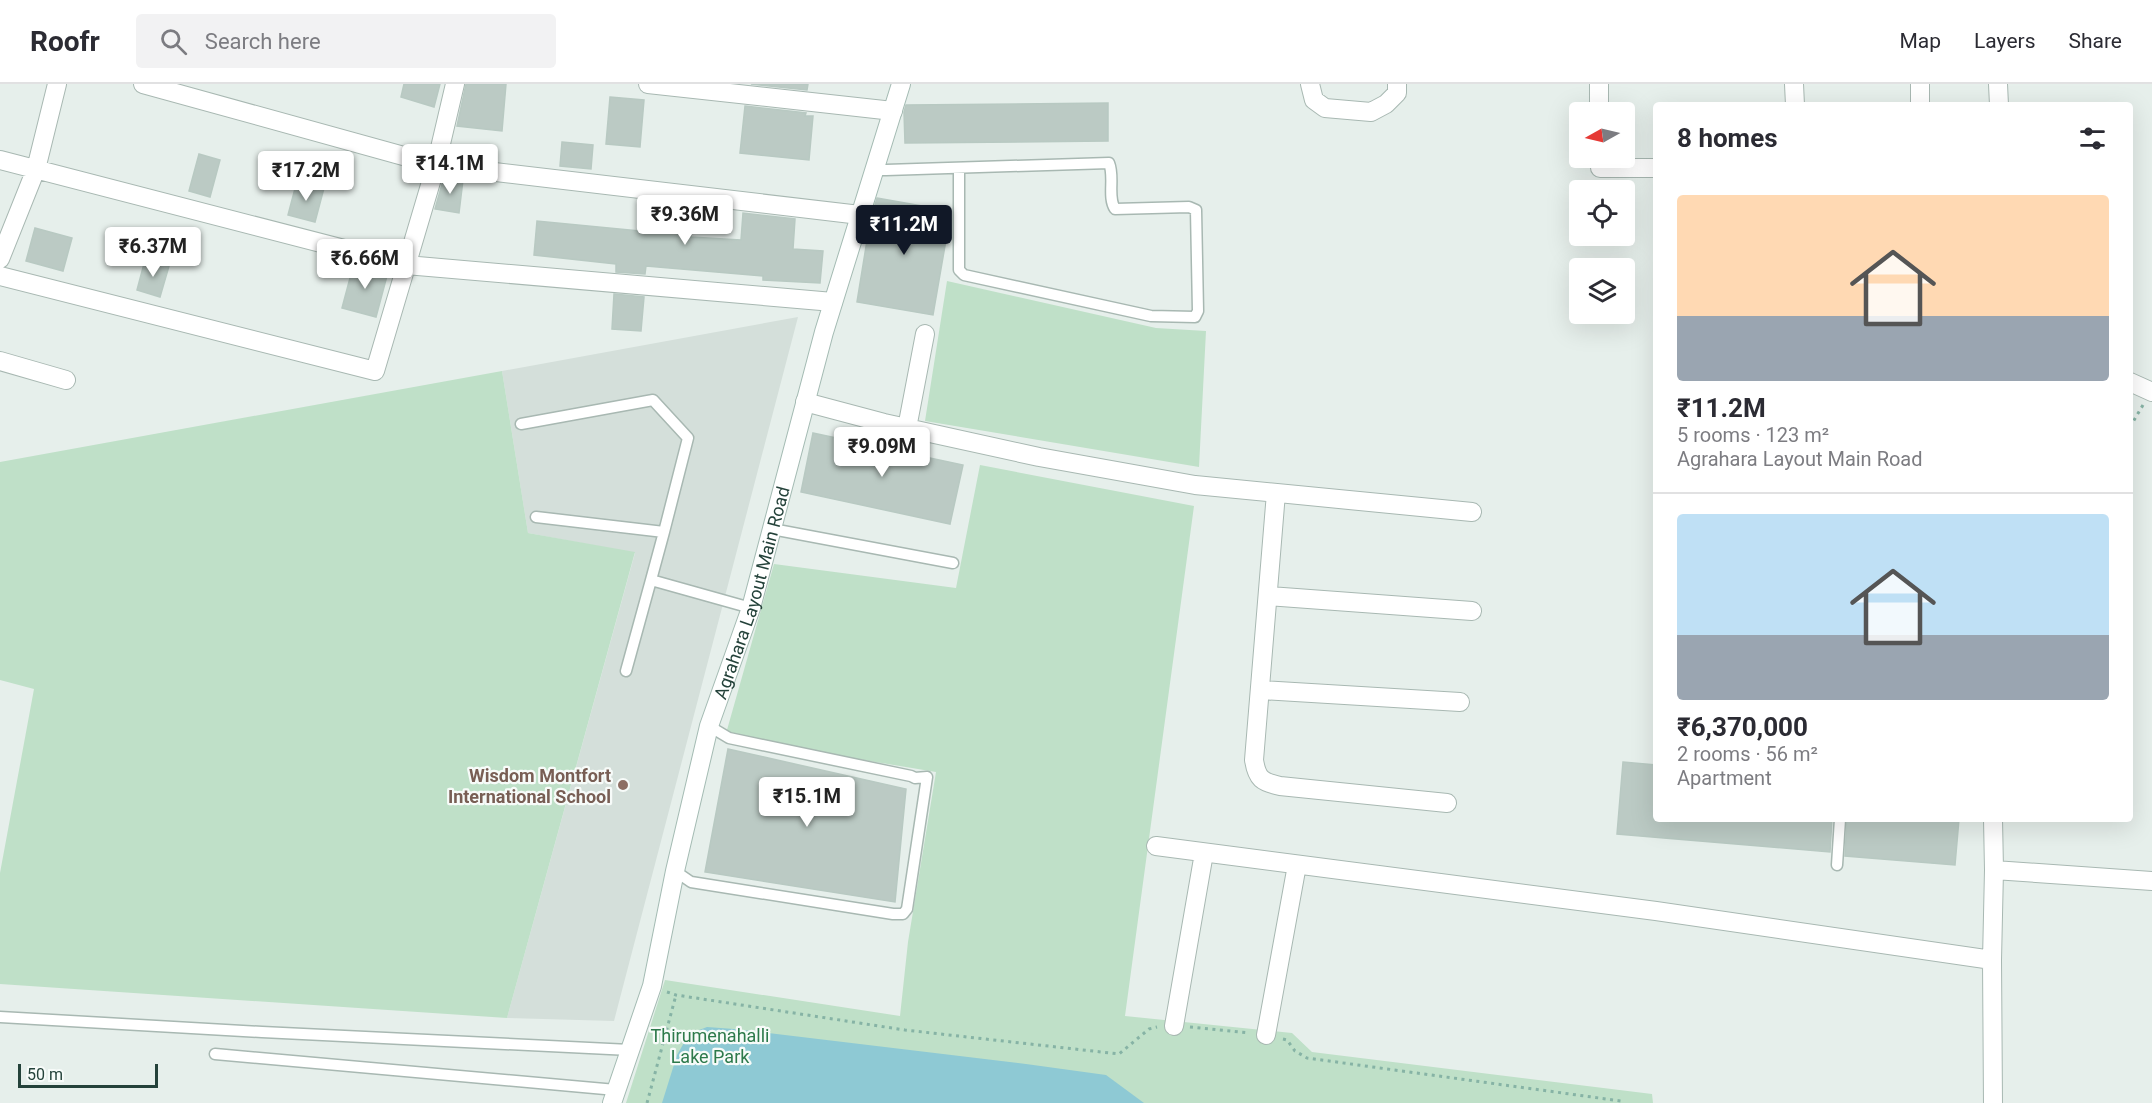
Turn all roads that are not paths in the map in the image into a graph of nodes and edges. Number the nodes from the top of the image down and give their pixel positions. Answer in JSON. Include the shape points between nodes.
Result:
{"nodes":[{"id":1,"x":57,"y":84,"type":"edge"},
{"id":2,"x":143,"y":84,"type":"edge"},
{"id":3,"x":455,"y":84,"type":"edge"},
{"id":4,"x":648,"y":84,"type":"edge"},
{"id":5,"x":901,"y":84,"type":"edge"},
{"id":6,"x":1310,"y":84,"type":"edge"},
{"id":7,"x":1397,"y":84,"type":"edge"},
{"id":8,"x":1599,"y":84,"type":"edge"},
{"id":9,"x":1794,"y":84,"type":"edge"},
{"id":10,"x":1920,"y":84,"type":"edge"},
{"id":11,"x":1998,"y":84,"type":"edge"},
{"id":12,"x":1599,"y":102,"type":"edge"},
{"id":13,"x":1795,"y":102,"type":"edge"},
{"id":14,"x":1920,"y":102,"type":"edge"},
{"id":15,"x":1999,"y":102,"type":"edge"},
{"id":16,"x":893,"y":111,"type":"junction"},
{"id":17,"x":0,"y":160,"type":"edge"},
{"id":18,"x":436,"y":165,"type":"junction"},
{"id":19,"x":959,"y":168,"type":"junction"},
{"id":20,"x":1635,"y":168,"type":"edge"},
{"id":21,"x":1653,"y":168,"type":"edge"},
{"id":22,"x":36,"y":169,"type":"junction"},
{"id":23,"x":874,"y":170,"type":"junction"},
{"id":24,"x":860,"y":215,"type":"junction"},
{"id":25,"x":0,"y":259,"type":"edge"},
{"id":26,"x":406,"y":265,"type":"junction"},
{"id":27,"x":0,"y":276,"type":"edge"},
{"id":28,"x":833,"y":302,"type":"junction"},
{"id":29,"x":925,"y":334,"type":"dead end"},
{"id":30,"x":0,"y":361,"type":"edge"},
{"id":31,"x":66,"y":380,"type":"dead end"},
{"id":32,"x":2133,"y":383,"type":"edge"},
{"id":33,"x":2151,"y":392,"type":"edge"},
{"id":34,"x":805,"y":402,"type":"junction"},
{"id":35,"x":521,"y":424,"type":"dead end"},
{"id":36,"x":907,"y":428,"type":"junction"},
{"id":37,"x":1276,"y":493,"type":"junction"},
{"id":38,"x":1472,"y":512,"type":"dead end"},
{"id":39,"x":536,"y":517,"type":"dead end"},
{"id":40,"x":772,"y":529,"type":"junction"},
{"id":41,"x":664,"y":532,"type":"junction"},
{"id":42,"x":953,"y":563,"type":"dead end"},
{"id":43,"x":651,"y":580,"type":"junction"},
{"id":44,"x":1268,"y":596,"type":"junction"},
{"id":45,"x":751,"y":608,"type":"junction"},
{"id":46,"x":1472,"y":611,"type":"dead end"},
{"id":47,"x":627,"y":671,"type":"dead end"},
{"id":48,"x":1261,"y":690,"type":"junction"},
{"id":49,"x":1460,"y":702,"type":"dead end"},
{"id":50,"x":709,"y":726,"type":"junction"},
{"id":51,"x":1447,"y":803,"type":"dead end"},
{"id":52,"x":1840,"y":822,"type":"edge"},
{"id":53,"x":1994,"y":822,"type":"edge"},
{"id":54,"x":1156,"y":846,"type":"dead end"},
{"id":55,"x":1204,"y":853,"type":"junction"},
{"id":56,"x":1297,"y":865,"type":"junction"},
{"id":57,"x":1837,"y":865,"type":"dead end"},
{"id":58,"x":1994,"y":870,"type":"junction"},
{"id":59,"x":675,"y":871,"type":"junction"},
{"id":60,"x":2152,"y":881,"type":"edge"},
{"id":61,"x":1992,"y":960,"type":"junction"},
{"id":62,"x":0,"y":1017,"type":"edge"},
{"id":63,"x":1174,"y":1026,"type":"road end"},
{"id":64,"x":1266,"y":1035,"type":"road end"},
{"id":65,"x":630,"y":1050,"type":"junction"},
{"id":66,"x":215,"y":1054,"type":"dead end"},
{"id":67,"x":614,"y":1097,"type":"edge"},
{"id":68,"x":1994,"y":1103,"type":"edge"}],
"edges":[{"from":1,"to":22,"type":"street"},
{"from":2,"to":18,"type":"street"},
{"from":3,"to":18,"type":"street"},
{"from":4,"to":16,"type":"street"},
{"from":5,"to":16,"type":"street","name":"Agrahara Layout Main Road"},
{"from":6,"to":7,"type":"street","via":[[1314,100],[1325,108],[1371,112],[1397,93]]},
{"from":8,"to":12,"type":"street"},
{"from":9,"to":13,"type":"street"},
{"from":10,"to":14,"type":"street"},
{"from":11,"to":15,"type":"street"},
{"from":16,"to":23,"type":"street","name":"Agrahara Layout Main Road"},
{"from":17,"to":22,"type":"street"},
{"from":18,"to":24,"type":"street"},
{"from":18,"to":26,"type":"street"},
{"from":19,"to":19,"type":"lane","via":[[959,270],[964,275],[1151,316],[1195,317],[1196,210],[1115,209],[1109,163]]},
{"from":19,"to":23,"type":"lane"},
{"from":20,"to":21,"type":"street"},
{"from":22,"to":25,"type":"street"},
{"from":22,"to":26,"type":"street"},
{"from":23,"to":24,"type":"street","name":"Agrahara Layout Main Road"},
{"from":24,"to":28,"type":"street","name":"Agrahara Layout Main Road"},
{"from":26,"to":27,"type":"street","via":[[375,371]]},
{"from":26,"to":28,"type":"street"},
{"from":28,"to":34,"type":"street","name":"Agrahara Layout Main Road"},
{"from":29,"to":36,"type":"street"},
{"from":30,"to":31,"type":"street"},
{"from":32,"to":33,"type":"street"},
{"from":34,"to":36,"type":"street"},
{"from":34,"to":40,"type":"street","name":"Agrahara Layout Main Road"},
{"from":35,"to":41,"type":"lane","via":[[653,400],[688,438]]},
{"from":36,"to":37,"type":"street","via":[[1195,485]]},
{"from":37,"to":38,"type":"street"},
{"from":37,"to":44,"type":"street"},
{"from":39,"to":41,"type":"lane"},
{"from":40,"to":42,"type":"lane"},
{"from":40,"to":45,"type":"street","name":"Agrahara Layout Main Road"},
{"from":41,"to":43,"type":"lane"},
{"from":43,"to":45,"type":"lane"},
{"from":43,"to":47,"type":"lane"},
{"from":44,"to":46,"type":"street"},
{"from":44,"to":48,"type":"street"},
{"from":45,"to":50,"type":"street","name":"Agrahara Layout Main Road"},
{"from":48,"to":49,"type":"street"},
{"from":48,"to":51,"type":"street","via":[[1254,760],[1256,773],[1265,783]]},
{"from":50,"to":59,"type":"street","name":"Agrahara Layout Main Road"},
{"from":50,"to":59,"type":"lane","via":[[729,738],[915,778],[927,777],[907,909],[903,914],[893,914],[691,882]]},
{"from":52,"to":57,"type":"lane"},
{"from":53,"to":58,"type":"street"},
{"from":54,"to":55,"type":"street"},
{"from":55,"to":56,"type":"street"},
{"from":55,"to":63,"type":"street"},
{"from":56,"to":61,"type":"street","via":[[1656,911]]},
{"from":56,"to":64,"type":"street"},
{"from":58,"to":60,"type":"street"},
{"from":58,"to":61,"type":"street"},
{"from":59,"to":65,"type":"street","name":"Agrahara Layout Main Road","via":[[652,986]]},
{"from":61,"to":68,"type":"street"},
{"from":62,"to":65,"type":"lane"},
{"from":65,"to":67,"type":"street","name":"Agrahara Layout Main Road"},
{"from":66,"to":67,"type":"lane"}]}
